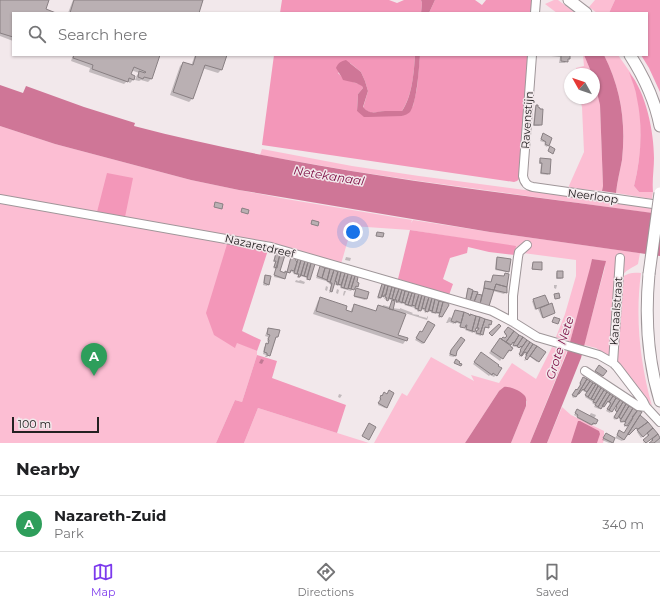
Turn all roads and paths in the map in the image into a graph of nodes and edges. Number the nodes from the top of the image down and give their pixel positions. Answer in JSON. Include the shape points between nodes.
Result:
{"nodes":[{"id":1,"x":569,"y":0,"type":"edge"},
{"id":2,"x":538,"y":1,"type":"edge"},
{"id":3,"x":535,"y":12,"type":"edge"},
{"id":4,"x":585,"y":12,"type":"edge"},
{"id":5,"x":532,"y":56,"type":"edge"},
{"id":6,"x":631,"y":56,"type":"edge"},
{"id":7,"x":660,"y":126,"type":"edge"},
{"id":8,"x":526,"y":184,"type":"joint"},
{"id":9,"x":660,"y":191,"type":"edge"},
{"id":10,"x":0,"y":199,"type":"edge"},
{"id":11,"x":660,"y":205,"type":"edge"},
{"id":12,"x":527,"y":245,"type":"dead end"},
{"id":13,"x":620,"y":258,"type":"dead end"},
{"id":14,"x":513,"y":322,"type":"junction"},
{"id":15,"x":613,"y":363,"type":"junction"},
{"id":16,"x":585,"y":371,"type":"dead end"},
{"id":17,"x":634,"y":389,"type":"junction"},
{"id":18,"x":627,"y":398,"type":"junction"},
{"id":19,"x":660,"y":401,"type":"edge"},
{"id":20,"x":646,"y":407,"type":"junction"},
{"id":21,"x":660,"y":422,"type":"edge"}],
"edges":[{"from":1,"to":4,"type":"main road"},
{"from":2,"to":3,"type":"street"},
{"from":5,"to":8,"type":"street","name":"Ravenstijn","via":[[523,176]]},
{"from":6,"to":7,"type":"main road","via":[[651,93]]},
{"from":8,"to":11,"type":"street","name":"Neerloop"},
{"from":9,"to":19,"type":"main road","bridge":true,"via":[[649,274],[648,313],[649,344]]},
{"from":10,"to":14,"type":"street","name":"Nazaretdreef","via":[[271,247],[492,311]]},
{"from":12,"to":14,"type":"street","via":[[519,252],[518,257]]},
{"from":13,"to":15,"type":"street","name":"Kanaalstraat"},
{"from":14,"to":15,"type":"street","name":"Kanaalstraat","via":[[537,337],[585,350]]},
{"from":15,"to":17,"type":"street","name":"Kanaalstraat"},
{"from":16,"to":18,"type":"street","name":"Kanaalstraat"},
{"from":17,"to":18,"type":"street"},
{"from":17,"to":20,"type":"street","name":"Kanaalstraat"},
{"from":18,"to":20,"type":"street","name":"Kanaalstraat","via":[[638,406]]},
{"from":20,"to":21,"type":"street","name":"Kanaalstraat"}]}
